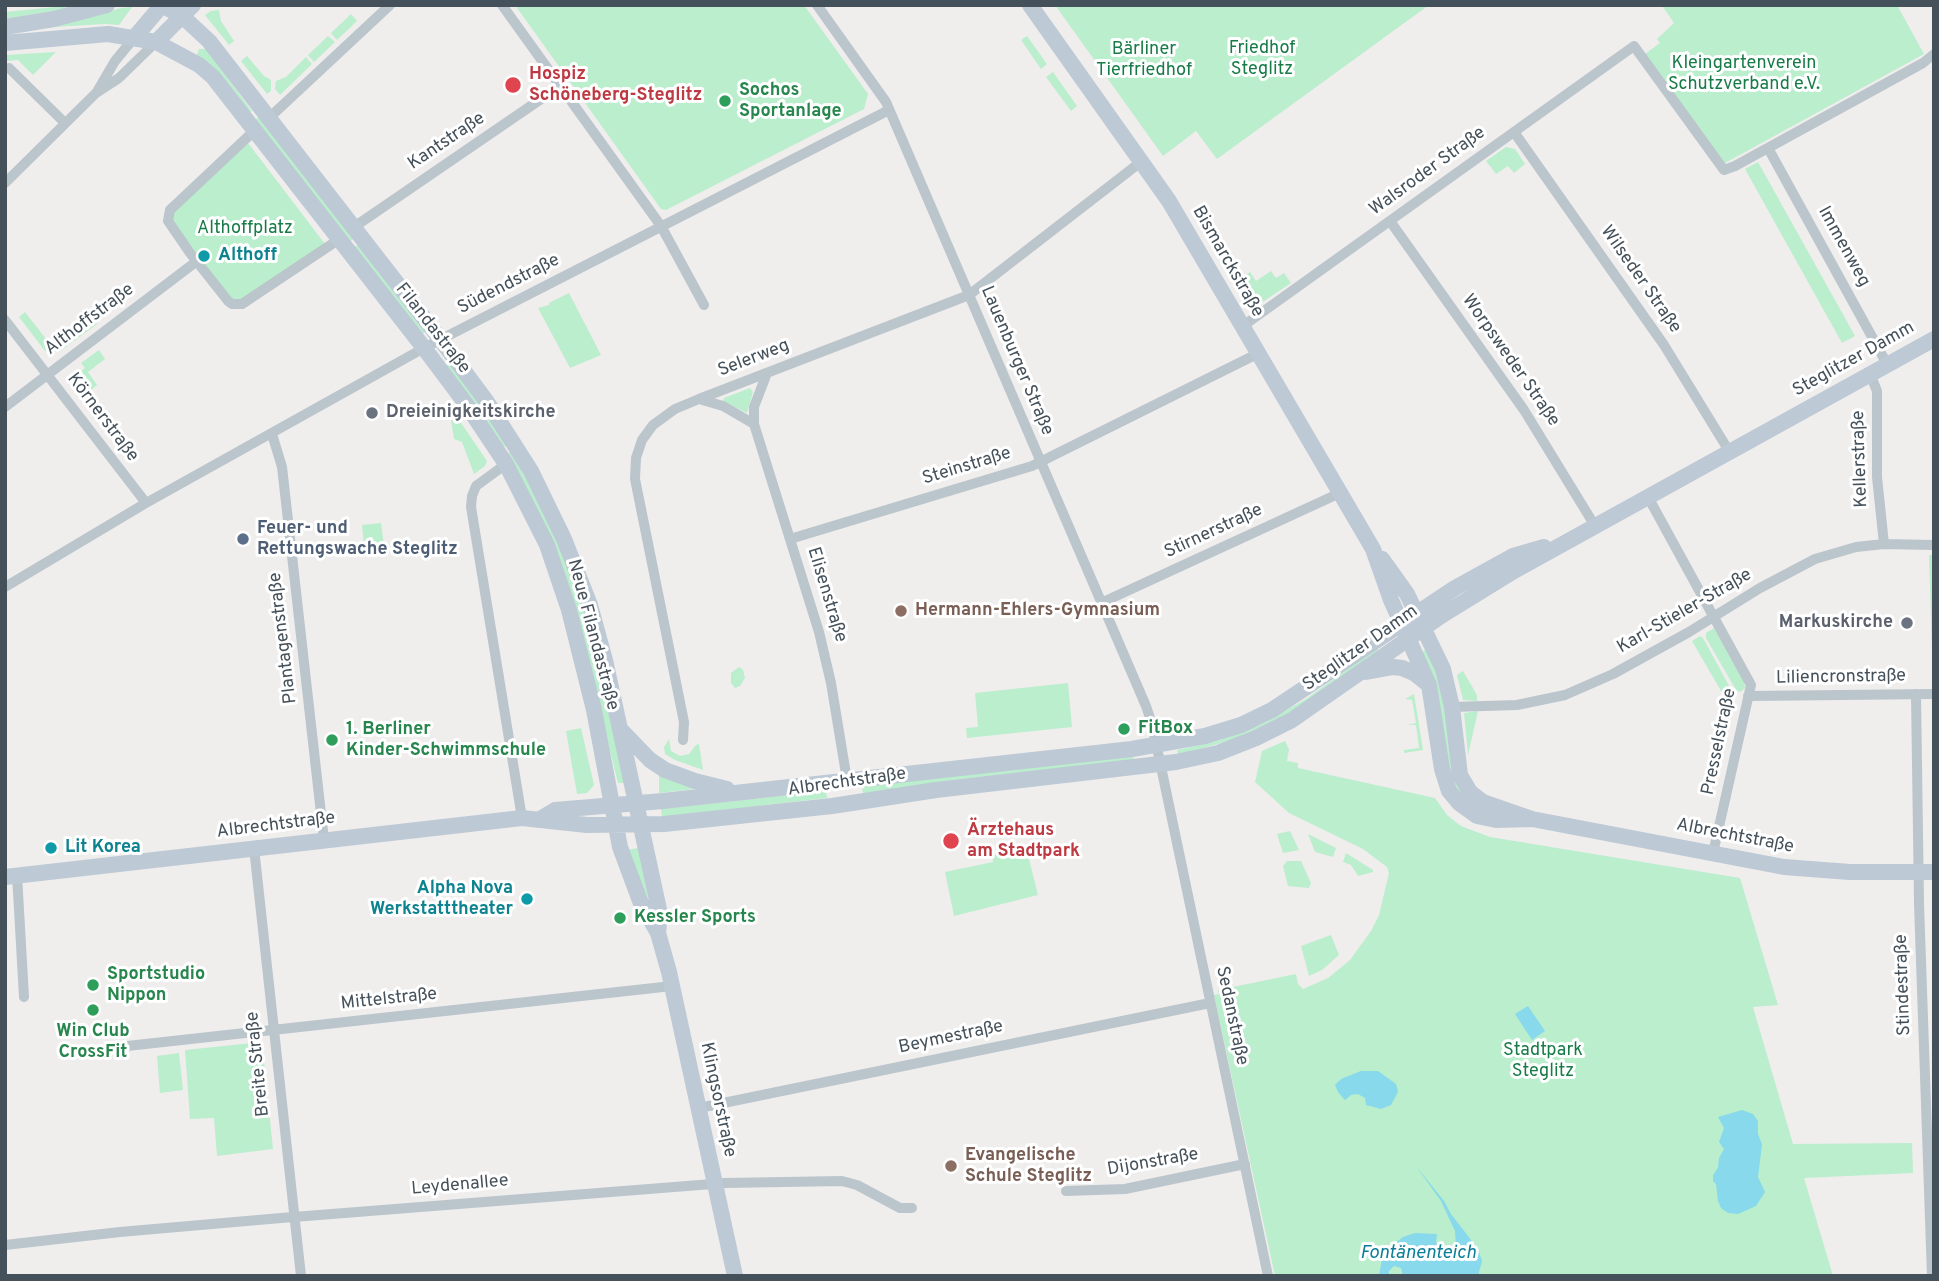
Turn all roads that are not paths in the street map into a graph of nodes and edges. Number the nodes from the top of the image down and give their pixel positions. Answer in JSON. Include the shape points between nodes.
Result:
{"nodes":[{"id":1,"x":107,"y":5,"type":"edge"},
{"id":2,"x":162,"y":5,"type":"edge"},
{"id":3,"x":390,"y":5,"type":"edge"},
{"id":4,"x":502,"y":5,"type":"edge"},
{"id":5,"x":817,"y":5,"type":"edge"},
{"id":6,"x":1030,"y":5,"type":"edge"},
{"id":7,"x":188,"y":11,"type":"edge"},
{"id":8,"x":5,"y":27,"type":"edge"},
{"id":9,"x":134,"y":38,"type":"junction"},
{"id":10,"x":209,"y":41,"type":"junction"},
{"id":11,"x":156,"y":42,"type":"junction"},
{"id":12,"x":5,"y":43,"type":"edge"},
{"id":13,"x":1934,"y":54,"type":"edge"},
{"id":14,"x":190,"y":59,"type":"junction"},
{"id":15,"x":9,"y":68,"type":"dead end"},
{"id":16,"x":560,"y":86,"type":"junction"},
{"id":17,"x":96,"y":93,"type":"junction"},
{"id":18,"x":889,"y":110,"type":"junction"},
{"id":19,"x":269,"y":118,"type":"junction"},
{"id":20,"x":65,"y":123,"type":"junction"},
{"id":21,"x":254,"y":131,"type":"junction"},
{"id":22,"x":1514,"y":132,"type":"junction"},
{"id":23,"x":1768,"y":148,"type":"junction"},
{"id":24,"x":1142,"y":161,"type":"junction"},
{"id":25,"x":5,"y":183,"type":"edge"},
{"id":26,"x":1390,"y":221,"type":"junction"},
{"id":27,"x":661,"y":226,"type":"junction"},
{"id":28,"x":354,"y":227,"type":"junction"},
{"id":29,"x":338,"y":240,"type":"junction"},
{"id":30,"x":197,"y":261,"type":"junction"},
{"id":31,"x":969,"y":295,"type":"junction"},
{"id":32,"x":705,"y":305,"type":"dead end"},
{"id":33,"x":5,"y":320,"type":"edge"},
{"id":34,"x":1243,"y":326,"type":"junction"},
{"id":35,"x":1934,"y":339,"type":"edge"},
{"id":36,"x":441,"y":340,"type":"junction"},
{"id":37,"x":424,"y":348,"type":"junction"},
{"id":38,"x":1259,"y":353,"type":"junction"},
{"id":39,"x":1887,"y":364,"type":"junction"},
{"id":40,"x":767,"y":373,"type":"junction"},
{"id":41,"x":1870,"y":374,"type":"junction"},
{"id":42,"x":48,"y":375,"type":"junction"},
{"id":43,"x":699,"y":399,"type":"junction"},
{"id":44,"x":5,"y":407,"type":"edge"},
{"id":45,"x":754,"y":424,"type":"junction"},
{"id":46,"x":272,"y":433,"type":"junction"},
{"id":47,"x":1729,"y":452,"type":"junction"},
{"id":48,"x":1040,"y":462,"type":"junction"},
{"id":49,"x":506,"y":464,"type":"junction"},
{"id":50,"x":531,"y":471,"type":"joint"},
{"id":51,"x":1340,"y":494,"type":"junction"},
{"id":52,"x":1648,"y":497,"type":"junction"},
{"id":53,"x":145,"y":503,"type":"junction"},
{"id":54,"x":1595,"y":526,"type":"junction"},
{"id":55,"x":1573,"y":538,"type":"junction"},
{"id":56,"x":790,"y":539,"type":"junction"},
{"id":57,"x":1884,"y":544,"type":"junction"},
{"id":58,"x":1934,"y":545,"type":"edge"},
{"id":59,"x":1373,"y":549,"type":"junction"},
{"id":60,"x":5,"y":587,"type":"edge"},
{"id":61,"x":1101,"y":603,"type":"junction"},
{"id":62,"x":1417,"y":612,"type":"junction"},
{"id":63,"x":1714,"y":617,"type":"junction"},
{"id":64,"x":1402,"y":622,"type":"junction"},
{"id":65,"x":1425,"y":627,"type":"junction"},
{"id":66,"x":1409,"y":638,"type":"junction"},
{"id":67,"x":1357,"y":675,"type":"junction"},
{"id":68,"x":1429,"y":685,"type":"junction"},
{"id":69,"x":1916,"y":694,"type":"junction"},
{"id":70,"x":1934,"y":694,"type":"edge"},
{"id":71,"x":1748,"y":696,"type":"junction"},
{"id":72,"x":1452,"y":707,"type":"junction"},
{"id":73,"x":619,"y":728,"type":"junction"},
{"id":74,"x":683,"y":740,"type":"dead end"},
{"id":75,"x":1156,"y":745,"type":"junction"},
{"id":76,"x":1160,"y":764,"type":"junction"},
{"id":77,"x":852,"y":780,"type":"junction"},
{"id":78,"x":740,"y":792,"type":"junction"},
{"id":79,"x":860,"y":802,"type":"junction"},
{"id":80,"x":636,"y":803,"type":"junction"},
{"id":81,"x":612,"y":805,"type":"junction"},
{"id":82,"x":522,"y":818,"type":"junction"},
{"id":83,"x":540,"y":819,"type":"junction"},
{"id":84,"x":1532,"y":819,"type":"junction"},
{"id":85,"x":616,"y":825,"type":"junction"},
{"id":86,"x":641,"y":826,"type":"junction"},
{"id":87,"x":324,"y":840,"type":"junction"},
{"id":88,"x":254,"y":848,"type":"junction"},
{"id":89,"x":1713,"y":853,"type":"junction"},
{"id":90,"x":1926,"y":872,"type":"edge"},
{"id":91,"x":11,"y":876,"type":"edge"},
{"id":92,"x":658,"y":933,"type":"junction"},
{"id":93,"x":673,"y":986,"type":"junction"},
{"id":94,"x":24,"y":997,"type":"dead end"},
{"id":95,"x":1210,"y":1003,"type":"junction"},
{"id":96,"x":273,"y":1030,"type":"junction"},
{"id":97,"x":109,"y":1048,"type":"dead end"},
{"id":98,"x":699,"y":1108,"type":"junction"},
{"id":99,"x":1930,"y":1133,"type":"edge"},
{"id":100,"x":1245,"y":1164,"type":"junction"},
{"id":101,"x":715,"y":1183,"type":"junction"},
{"id":102,"x":1066,"y":1191,"type":"dead end"},
{"id":103,"x":912,"y":1209,"type":"dead end"},
{"id":104,"x":294,"y":1217,"type":"junction"},
{"id":105,"x":5,"y":1245,"type":"edge"},
{"id":106,"x":301,"y":1276,"type":"edge"},
{"id":107,"x":735,"y":1276,"type":"edge"},
{"id":108,"x":1268,"y":1276,"type":"edge"},
{"id":109,"x":1932,"y":1276,"type":"edge"}],
"edges":[{"from":1,"to":8,"type":"main road"},
{"from":2,"to":7,"type":"main road","name":"Filandastraße"},
{"from":2,"to":9,"type":"main road"},
{"from":3,"to":19,"type":"street"},
{"from":4,"to":16,"type":"street"},
{"from":5,"to":18,"type":"street","name":"Lauenburger Straße"},
{"from":6,"to":24,"type":"main road","name":"Bismarckstraße"},
{"from":7,"to":10,"type":"main road","name":"Filandastraße"},
{"from":7,"to":11,"type":"main road"},
{"from":9,"to":11,"type":"main road","name":"Filandastraße"},
{"from":9,"to":12,"type":"main road","name":"Filandastraße","via":[[108,34]]},
{"from":9,"to":17,"type":"street"},
{"from":10,"to":14,"type":"main road","via":[[195,47]]},
{"from":10,"to":19,"type":"main road","name":"Filandastraße"},
{"from":11,"to":14,"type":"main road","name":"Filandastraße"},
{"from":11,"to":17,"type":"street"},
{"from":13,"to":23,"type":"street"},
{"from":14,"to":21,"type":"main road","name":"Filandastraße","via":[[213,77]]},
{"from":15,"to":20,"type":"street"},
{"from":16,"to":27,"type":"street"},
{"from":16,"to":28,"type":"street","name":"Kantstraße"},
{"from":17,"to":20,"type":"street"},
{"from":18,"to":27,"type":"street","name":"Südendstraße"},
{"from":18,"to":31,"type":"street","name":"Lauenburger Straße"},
{"from":19,"to":28,"type":"main road","name":"Filandastraße"},
{"from":20,"to":25,"type":"street"},
{"from":21,"to":29,"type":"main road","name":"Filandastraße"},
{"from":21,"to":30,"type":"street","via":[[170,210],[171,227]]},
{"from":22,"to":23,"type":"street","name":"Walsroder Straße","via":[[1634,46],[1724,170]]},
{"from":22,"to":26,"type":"street","name":"Walsroder Straße"},
{"from":22,"to":47,"type":"street","name":"Wilseder Straße","via":[[1658,337]]},
{"from":23,"to":39,"type":"street","name":"Immenweg"},
{"from":24,"to":31,"type":"street","name":"Selerweg"},
{"from":24,"to":34,"type":"main road","name":"Bismarckstraße"},
{"from":26,"to":34,"type":"street","name":"Walsroder Straße"},
{"from":26,"to":54,"type":"street","name":"Worpsweder Straße","via":[[1524,410]]},
{"from":27,"to":32,"type":"street"},
{"from":27,"to":36,"type":"street","name":"Südendstraße"},
{"from":28,"to":36,"type":"main road","name":"Filandastraße"},
{"from":29,"to":30,"type":"street","via":[[242,304],[232,304]]},
{"from":29,"to":37,"type":"main road","name":"Filandastraße"},
{"from":30,"to":42,"type":"street","name":"Althoffstraße"},
{"from":31,"to":40,"type":"street","name":"Selerweg"},
{"from":31,"to":48,"type":"street","name":"Lauenburger Straße"},
{"from":33,"to":42,"type":"street","name":"Körnerstraße"},
{"from":34,"to":38,"type":"main road","name":"Bismarckstraße"},
{"from":35,"to":39,"type":"main road","name":"Steglitzer Damm"},
{"from":36,"to":37,"type":"street","name":"Südendstraße"},
{"from":36,"to":50,"type":"main road","name":"Filandastraße"},
{"from":37,"to":46,"type":"street","name":"Südendstraße"},
{"from":37,"to":49,"type":"main road","name":"Filandastraße"},
{"from":38,"to":48,"type":"street","name":"Steinstraße"},
{"from":38,"to":51,"type":"main road","name":"Bismarckstraße"},
{"from":39,"to":41,"type":"main road","name":"Steglitzer Damm"},
{"from":40,"to":43,"type":"street","name":"Selerweg"},
{"from":40,"to":45,"type":"street","name":"Elisenstraße","via":[[757,396]]},
{"from":41,"to":47,"type":"main road","name":"Steglitzer Damm"},
{"from":41,"to":57,"type":"street","name":"Kellerstraße","via":[[1877,391],[1877,477]]},
{"from":42,"to":44,"type":"street","name":"Althoffstraße"},
{"from":42,"to":53,"type":"street","name":"Körnerstraße"},
{"from":43,"to":45,"type":"street","via":[[723,406]]},
{"from":43,"to":74,"type":"street","name":"Selerweg","via":[[653,425],[636,458],[635,479],[684,722]]},
{"from":45,"to":56,"type":"street","name":"Elisenstraße"},
{"from":46,"to":53,"type":"street","name":"Südendstraße"},
{"from":46,"to":87,"type":"street","name":"Plantagenstraße","via":[[282,467]]},
{"from":47,"to":52,"type":"main road","name":"Steglitzer Damm"},
{"from":48,"to":56,"type":"street","name":"Steinstraße"},
{"from":48,"to":61,"type":"street","name":"Lauenburger Straße"},
{"from":49,"to":81,"type":"main road","name":"Neue Filandastraße","via":[[547,545],[569,610]]},
{"from":49,"to":82,"type":"street","via":[[476,486],[471,507]]},
{"from":50,"to":73,"type":"main road","name":"Neue Filandastraße","via":[[590,604]]},
{"from":51,"to":59,"type":"main road","name":"Bismarckstraße"},
{"from":51,"to":61,"type":"street","name":"Stirnerstraße"},
{"from":52,"to":54,"type":"main road","name":"Steglitzer Damm"},
{"from":52,"to":63,"type":"street","name":"Presselstraße"},
{"from":53,"to":60,"type":"street","name":"Südendstraße"},
{"from":54,"to":55,"type":"main road","name":"Steglitzer Damm"},
{"from":55,"to":62,"type":"main road","name":"Steglitzer Damm","via":[[1513,556]]},
{"from":55,"to":65,"type":"main road","name":"Steglitzer Damm"},
{"from":56,"to":77,"type":"street","name":"Elisenstraße","via":[[827,660]]},
{"from":57,"to":58,"type":"street","name":"Karl-Stieler-Straße"},
{"from":57,"to":63,"type":"street","name":"Karl-Stieler-Straße","via":[[1815,559]]},
{"from":59,"to":62,"type":"main road","name":"Bismarckstraße"},
{"from":59,"to":64,"type":"main road","name":"Bismarckstraße"},
{"from":61,"to":75,"type":"street","name":"Lauenburger Straße","via":[[1146,706]]},
{"from":62,"to":64,"type":"main road","name":"Steglitzer Damm"},
{"from":62,"to":65,"type":"main road","name":"Bismarckstraße"},
{"from":63,"to":71,"type":"street","name":"Presselstraße","via":[[1751,685]]},
{"from":63,"to":72,"type":"street","name":"Karl-Stieler-Straße","via":[[1613,674],[1565,695],[1517,705]]},
{"from":64,"to":66,"type":"main road","name":"Bismarckstraße"},
{"from":64,"to":75,"type":"main road","name":"Steglitzer Damm","via":[[1272,710],[1214,734]]},
{"from":65,"to":66,"type":"main road","name":"Steglitzer Damm"},
{"from":65,"to":72,"type":"main road","name":"Bismarckstraße","via":[[1443,669]]},
{"from":66,"to":67,"type":"main road","name":"Steglitzer Damm"},
{"from":66,"to":68,"type":"main road","name":"Bismarckstraße"},
{"from":67,"to":68,"type":"main road","via":[[1402,668]]},
{"from":67,"to":76,"type":"main road","name":"Steglitzer Damm","via":[[1292,720],[1256,738],[1218,753]]},
{"from":68,"to":84,"type":"main road","name":"Bismarckstraße","via":[[1443,776],[1454,797],[1485,818]]},
{"from":69,"to":70,"type":"street","name":"Liliencronstraße"},
{"from":69,"to":71,"type":"street","name":"Liliencronstraße"},
{"from":69,"to":90,"type":"street","name":"Stindestraße"},
{"from":71,"to":89,"type":"street","name":"Presselstraße"},
{"from":72,"to":84,"type":"main road","name":"Bismarckstraße","via":[[1458,767],[1465,786],[1483,802]]},
{"from":73,"to":78,"type":"main road","via":[[665,769]]},
{"from":73,"to":80,"type":"main road","name":"Neue Filandastraße"},
{"from":75,"to":76,"type":"street","name":"Sedanstraße"},
{"from":75,"to":77,"type":"main road","name":"Albrechtstraße"},
{"from":76,"to":79,"type":"main road","name":"Albrechtstraße"},
{"from":76,"to":95,"type":"street","name":"Sedanstraße"},
{"from":77,"to":78,"type":"main road","name":"Albrechtstraße"},
{"from":77,"to":79,"type":"main road"},
{"from":78,"to":80,"type":"main road","name":"Albrechtstraße"},
{"from":79,"to":86,"type":"main road","name":"Albrechtstraße"},
{"from":80,"to":81,"type":"main road","name":"Albrechtstraße"},
{"from":80,"to":86,"type":"main road","name":"Neue Filandastraße"},
{"from":81,"to":83,"type":"main road","name":"Albrechtstraße","via":[[555,810]]},
{"from":81,"to":85,"type":"main road","name":"Neue Filandastraße"},
{"from":82,"to":83,"type":"main road","name":"Albrechtstraße"},
{"from":82,"to":87,"type":"main road","name":"Albrechtstraße"},
{"from":83,"to":85,"type":"main road","name":"Albrechtstraße"},
{"from":84,"to":89,"type":"main road","name":"Albrechtstraße"},
{"from":85,"to":86,"type":"main road","name":"Albrechtstraße"},
{"from":85,"to":92,"type":"main road","name":"Klingsorstraße","via":[[639,901]]},
{"from":86,"to":92,"type":"main road","name":"Klingsorstraße","via":[[660,914]]},
{"from":87,"to":88,"type":"main road","name":"Albrechtstraße"},
{"from":88,"to":91,"type":"main road","name":"Albrechtstraße"},
{"from":88,"to":96,"type":"street","name":"Breite Straße"},
{"from":89,"to":90,"type":"main road","name":"Albrechtstraße","via":[[1799,869]]},
{"from":90,"to":99,"type":"street","name":"Stindestraße"},
{"from":91,"to":94,"type":"street","name":"Albrechtstraße"},
{"from":92,"to":93,"type":"main road","name":"Klingsorstraße"},
{"from":93,"to":96,"type":"street","name":"Mittelstraße"},
{"from":93,"to":98,"type":"main road","name":"Klingsorstraße"},
{"from":95,"to":98,"type":"street","name":"Beymestraße"},
{"from":95,"to":100,"type":"street","name":"Sedanstraße"},
{"from":96,"to":97,"type":"street","name":"Mittelstraße"},
{"from":96,"to":104,"type":"street","name":"Breite Straße"},
{"from":98,"to":101,"type":"main road","name":"Klingsorstraße"},
{"from":99,"to":109,"type":"street","name":"Stindestraße"},
{"from":100,"to":102,"type":"street","name":"Dijonstraße","via":[[1125,1189]]},
{"from":100,"to":108,"type":"street","name":"Sedanstraße"},
{"from":101,"to":103,"type":"street","name":"Leydenallee","via":[[842,1181],[900,1208]]},
{"from":101,"to":104,"type":"street","name":"Leydenallee"},
{"from":101,"to":107,"type":"main road","name":"Klingsorstraße"},
{"from":104,"to":105,"type":"street","name":"Leydenallee"},
{"from":104,"to":106,"type":"street","name":"Breite Straße"}]}
